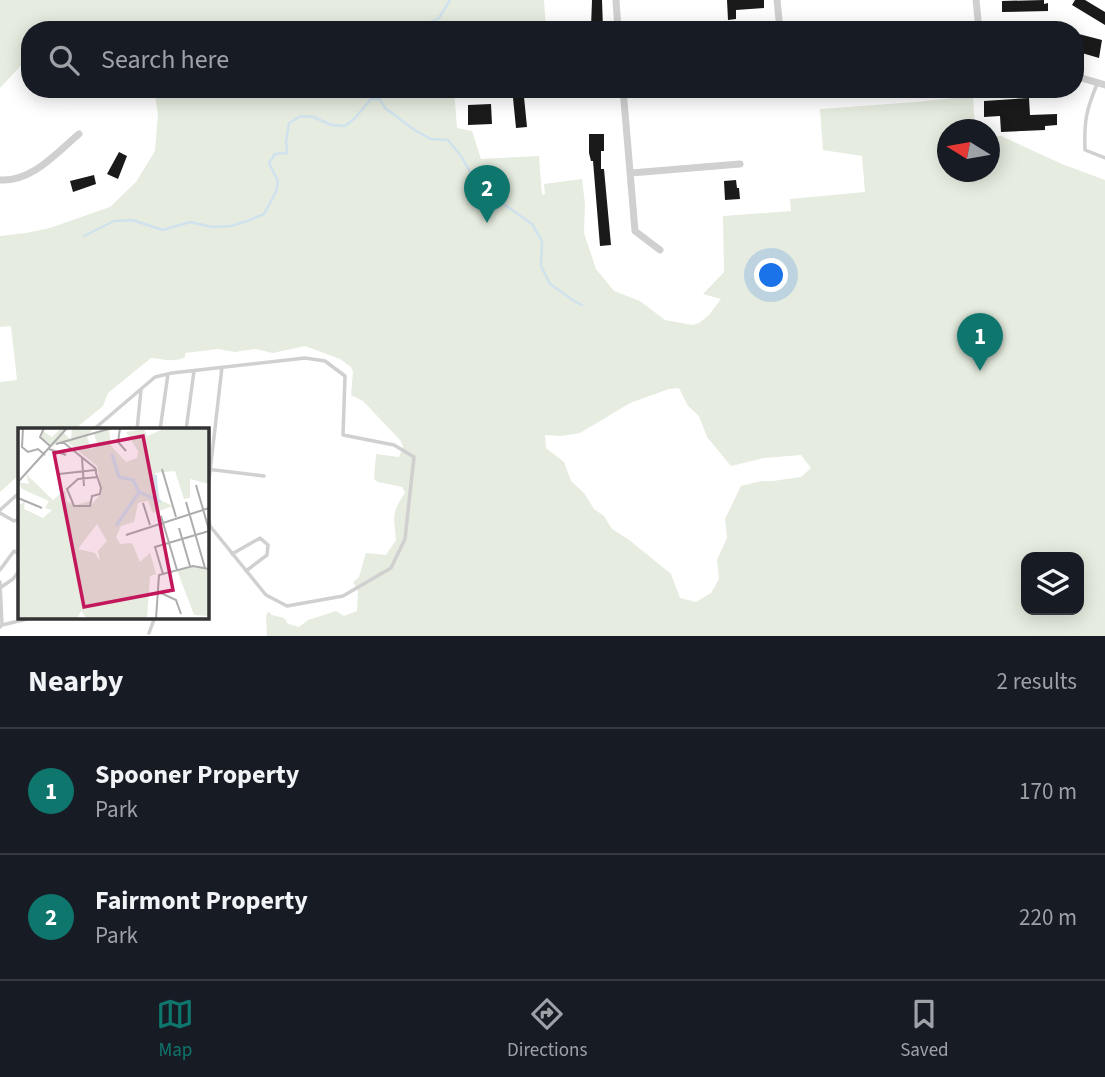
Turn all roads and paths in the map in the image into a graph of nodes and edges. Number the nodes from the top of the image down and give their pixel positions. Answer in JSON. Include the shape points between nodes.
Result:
{"nodes":[{"id":1,"x":616,"y":0,"type":"edge"},
{"id":2,"x":777,"y":0,"type":"edge"},
{"id":3,"x":976,"y":0,"type":"edge"},
{"id":4,"x":617,"y":21,"type":"edge"},
{"id":5,"x":779,"y":21,"type":"edge"},
{"id":6,"x":978,"y":21,"type":"edge"},
{"id":7,"x":1084,"y":79,"type":"edge"},
{"id":8,"x":1101,"y":84,"type":"edge"},
{"id":9,"x":624,"y":98,"type":"edge"},
{"id":10,"x":79,"y":134,"type":"dead end"},
{"id":11,"x":1105,"y":158,"type":"edge"},
{"id":12,"x":740,"y":164,"type":"dead end"},
{"id":13,"x":631,"y":173,"type":"junction"},
{"id":14,"x":0,"y":180,"type":"edge"},
{"id":15,"x":660,"y":250,"type":"dead end"},
{"id":16,"x":222,"y":367,"type":"junction"},
{"id":17,"x":194,"y":370,"type":"junction"},
{"id":18,"x":168,"y":374,"type":"junction"},
{"id":19,"x":141,"y":389,"type":"junction"},
{"id":20,"x":94,"y":428,"type":"edge"},
{"id":21,"x":137,"y":428,"type":"edge"},
{"id":22,"x":160,"y":428,"type":"edge"},
{"id":23,"x":186,"y":428,"type":"edge"},
{"id":24,"x":208,"y":469,"type":"edge"},
{"id":25,"x":264,"y":476,"type":"dead end"},
{"id":26,"x":18,"y":494,"type":"edge"},
{"id":27,"x":0,"y":512,"type":"edge"},
{"id":28,"x":208,"y":516,"type":"edge"},
{"id":29,"x":18,"y":519,"type":"edge"},
{"id":30,"x":18,"y":553,"type":"edge"},
{"id":31,"x":232,"y":554,"type":"junction"},
{"id":32,"x":0,"y":570,"type":"edge"},
{"id":33,"x":246,"y":571,"type":"junction"},
{"id":34,"x":18,"y":572,"type":"edge"},
{"id":35,"x":0,"y":582,"type":"edge"},
{"id":36,"x":0,"y":588,"type":"edge"},
{"id":37,"x":32,"y":618,"type":"edge"},
{"id":38,"x":155,"y":618,"type":"edge"},
{"id":39,"x":1,"y":626,"type":"edge"},
{"id":40,"x":149,"y":633,"type":"dead end"}],
"edges":[{"from":1,"to":4,"type":"street"},
{"from":2,"to":5,"type":"street"},
{"from":3,"to":6,"type":"street"},
{"from":7,"to":8,"type":"street"},
{"from":8,"to":11,"type":"lane","via":[[1086,111],[1085,150]]},
{"from":9,"to":13,"type":"street"},
{"from":10,"to":14,"type":"street","via":[[34,171]]},
{"from":12,"to":13,"type":"street"},
{"from":13,"to":15,"type":"street","via":[[635,231]]},
{"from":16,"to":17,"type":"lane"},
{"from":16,"to":24,"type":"lane"},
{"from":16,"to":33,"type":"lane","via":[[305,358],[325,361],[345,376],[343,435],[394,445],[414,457],[405,539],[391,568],[343,596],[287,606],[266,595]]},
{"from":17,"to":18,"type":"lane"},
{"from":17,"to":23,"type":"lane"},
{"from":18,"to":19,"type":"lane","via":[[155,377]]},
{"from":18,"to":22,"type":"lane"},
{"from":19,"to":20,"type":"lane"},
{"from":19,"to":21,"type":"lane"},
{"from":24,"to":25,"type":"lane"},
{"from":26,"to":27,"type":"lane"},
{"from":27,"to":29,"type":"lane"},
{"from":28,"to":31,"type":"lane"},
{"from":30,"to":32,"type":"lane","via":[[14,551]]},
{"from":31,"to":33,"type":"lane"},
{"from":31,"to":33,"type":"lane","via":[[260,538],[268,544],[267,555]]},
{"from":34,"to":36,"type":"lane"},
{"from":35,"to":36,"type":"lane"},
{"from":36,"to":39,"type":"lane"},
{"from":37,"to":39,"type":"lane"},
{"from":38,"to":40,"type":"lane"}]}
